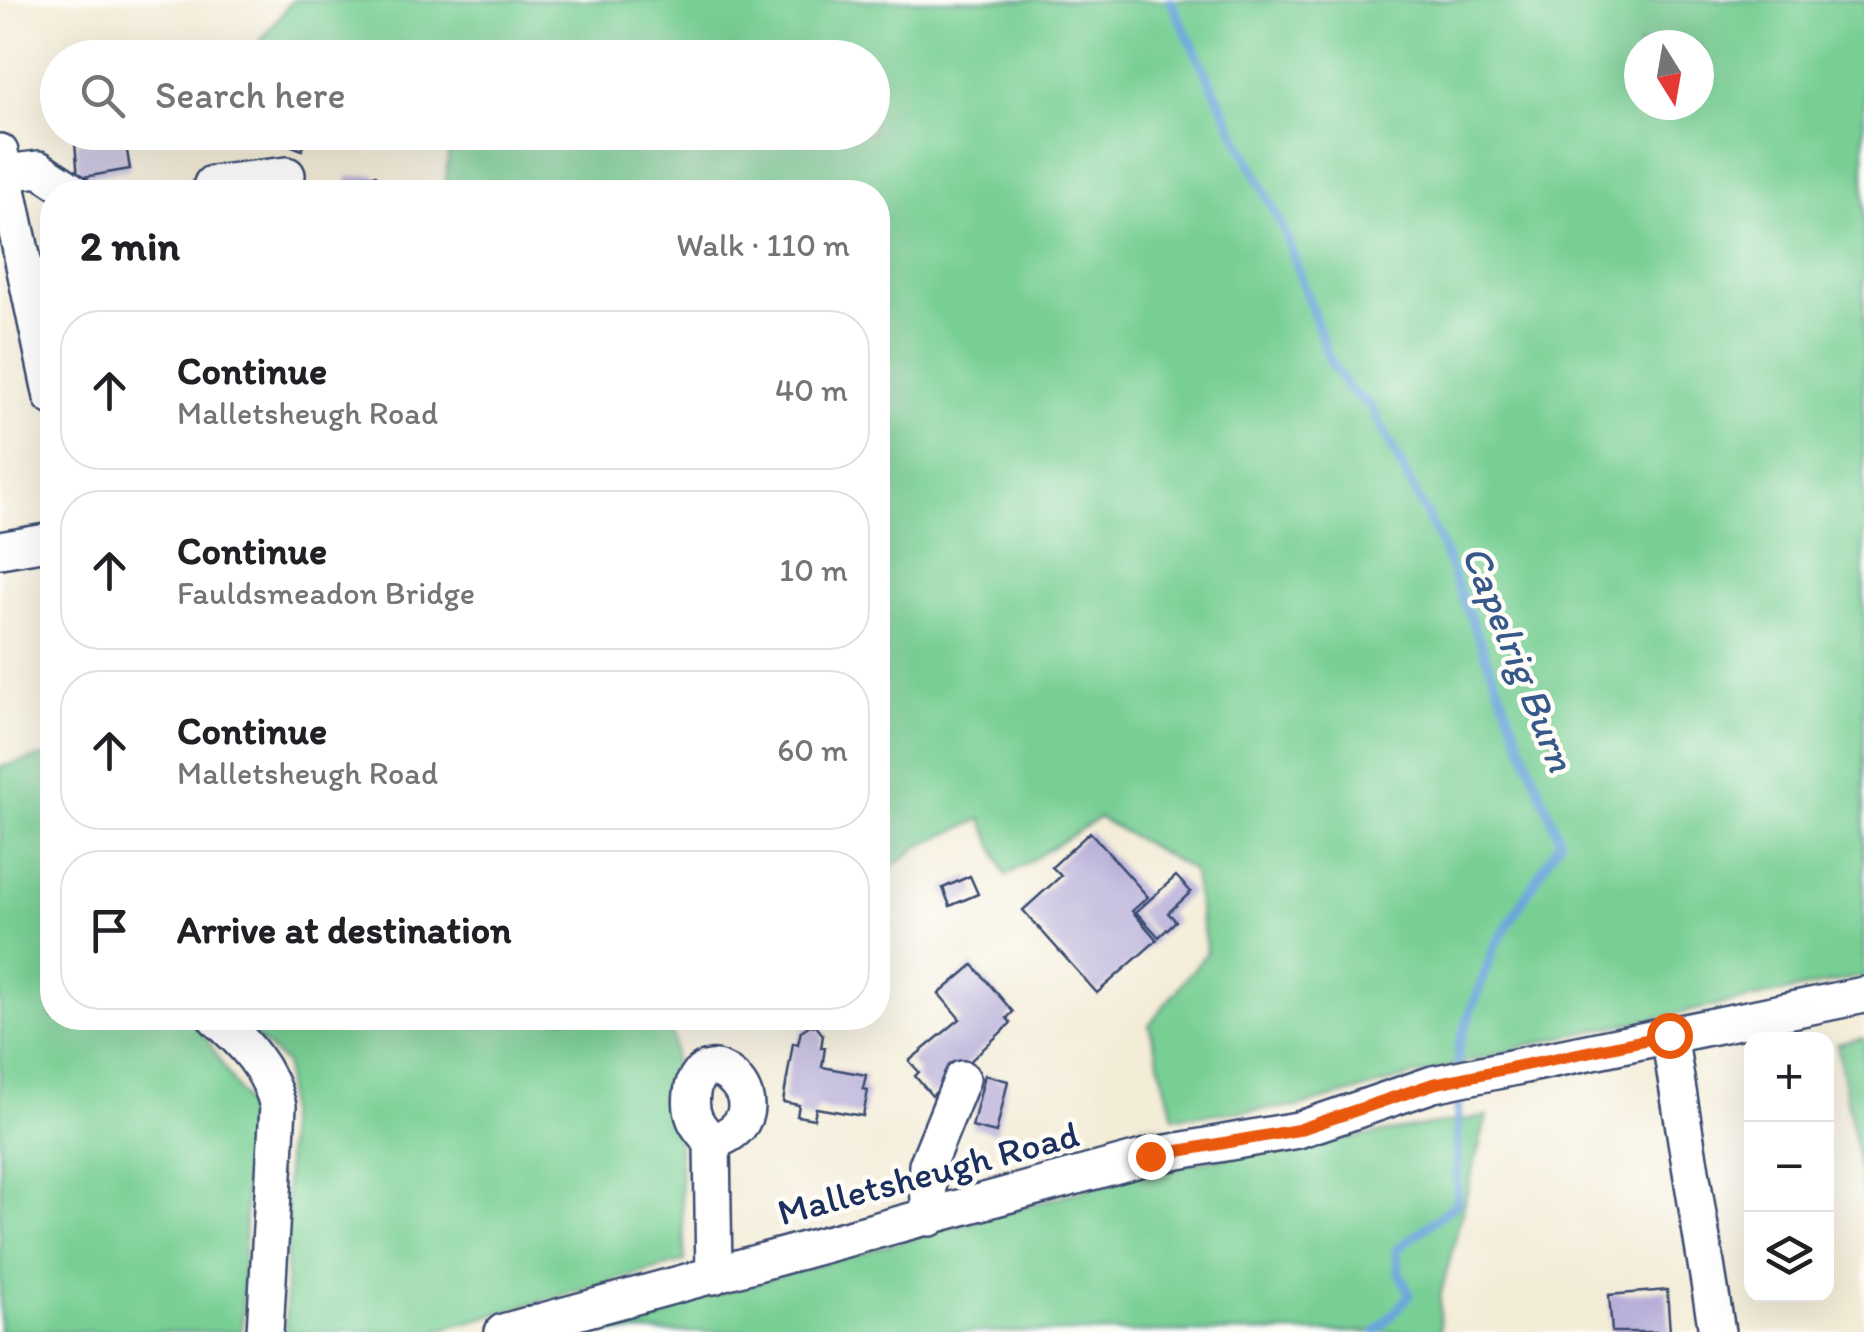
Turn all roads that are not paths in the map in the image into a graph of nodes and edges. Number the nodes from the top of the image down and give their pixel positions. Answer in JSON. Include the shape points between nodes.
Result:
{"nodes":[{"id":1,"x":2,"y":162,"type":"edge"},
{"id":2,"x":287,"y":175,"type":"dead end"},
{"id":3,"x":56,"y":180,"type":"edge"},
{"id":4,"x":245,"y":180,"type":"edge"},
{"id":5,"x":40,"y":341,"type":"edge"},
{"id":6,"x":40,"y":543,"type":"edge"},
{"id":7,"x":0,"y":550,"type":"edge"},
{"id":8,"x":1864,"y":995,"type":"edge"},
{"id":9,"x":230,"y":1030,"type":"edge"},
{"id":10,"x":1669,"y":1035,"type":"junction"},
{"id":11,"x":962,"y":1079,"type":"dead end"},
{"id":12,"x":712,"y":1142,"type":"dead end"},
{"id":13,"x":930,"y":1218,"type":"junction"},
{"id":14,"x":714,"y":1276,"type":"junction"},
{"id":15,"x":266,"y":1332,"type":"edge"},
{"id":16,"x":503,"y":1332,"type":"edge"},
{"id":17,"x":1717,"y":1332,"type":"edge"}],
"edges":[{"from":1,"to":3,"type":"street","via":[[39,169]]},
{"from":1,"to":5,"type":"street"},
{"from":2,"to":4,"type":"street"},
{"from":6,"to":7,"type":"street"},
{"from":8,"to":10,"type":"street"},
{"from":9,"to":15,"type":"street","via":[[272,1081],[278,1106]]},
{"from":10,"to":13,"type":"street","name":"Malletsheugh Road","via":[[1433,1084],[1298,1130],[1150,1156]]},
{"from":10,"to":17,"type":"street"},
{"from":11,"to":13,"type":"street","via":[[926,1165]]},
{"from":12,"to":14,"type":"street"},
{"from":13,"to":14,"type":"street","name":"Malletsheugh Road"},
{"from":14,"to":16,"type":"street","name":"Malletsheugh Road"}]}
